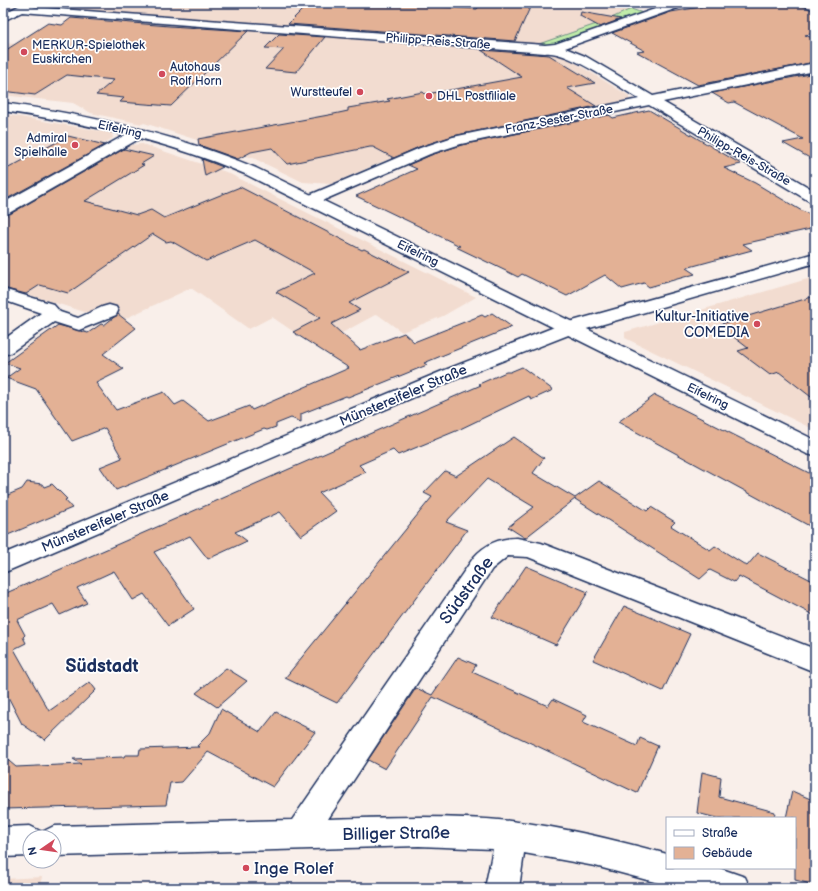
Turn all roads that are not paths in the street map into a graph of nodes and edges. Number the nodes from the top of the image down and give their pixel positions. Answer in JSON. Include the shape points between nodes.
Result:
{"nodes":[{"id":1,"x":32,"y":3,"type":"edge"},
{"id":2,"x":682,"y":3,"type":"edge"},
{"id":3,"x":21,"y":9,"type":"junction"},
{"id":4,"x":3,"y":18,"type":"edge"},
{"id":5,"x":554,"y":48,"type":"junction"},
{"id":6,"x":811,"y":71,"type":"edge"},
{"id":7,"x":649,"y":101,"type":"junction"},
{"id":8,"x":3,"y":107,"type":"edge"},
{"id":9,"x":139,"y":133,"type":"junction"},
{"id":10,"x":815,"y":198,"type":"edge"},
{"id":11,"x":312,"y":200,"type":"junction"},
{"id":12,"x":3,"y":210,"type":"edge"},
{"id":13,"x":815,"y":258,"type":"edge"},
{"id":14,"x":3,"y":294,"type":"edge"},
{"id":15,"x":109,"y":311,"type":"dead end"},
{"id":16,"x":50,"y":315,"type":"junction"},
{"id":17,"x":569,"y":328,"type":"junction"},
{"id":18,"x":3,"y":349,"type":"edge"},
{"id":19,"x":815,"y":449,"type":"edge"},
{"id":20,"x":3,"y":564,"type":"edge"},
{"id":21,"x":815,"y":661,"type":"edge"},
{"id":22,"x":300,"y":835,"type":"junction"},
{"id":23,"x":511,"y":836,"type":"junction"},
{"id":24,"x":22,"y":841,"type":"edge"},
{"id":25,"x":62,"y":841,"type":"edge"},
{"id":26,"x":3,"y":842,"type":"edge"},
{"id":27,"x":502,"y":888,"type":"edge"},
{"id":28,"x":733,"y":888,"type":"edge"}],
"edges":[{"from":1,"to":3,"type":"street"},
{"from":2,"to":5,"type":"street"},
{"from":3,"to":4,"type":"street"},
{"from":3,"to":5,"type":"street","name":"Philipp-Reis-Straße","via":[[532,49]]},
{"from":5,"to":7,"type":"street","name":"Philipp-Reis-Straße","via":[[581,59]]},
{"from":6,"to":7,"type":"street","name":"Franz-Sester-Straße"},
{"from":7,"to":10,"type":"street","name":"Philipp-Reis-Straße"},
{"from":7,"to":11,"type":"street","name":"Franz-Sester-Straße","via":[[448,143]]},
{"from":8,"to":9,"type":"street","name":"Eifelring","via":[[58,115]]},
{"from":9,"to":11,"type":"street","name":"Eifelring","via":[[174,142],[245,168]]},
{"from":9,"to":12,"type":"street"},
{"from":11,"to":17,"type":"street","name":"Eifelring"},
{"from":13,"to":17,"type":"street","name":"Münstereifeler Straße"},
{"from":14,"to":16,"type":"street","via":[[46,308],[51,312]]},
{"from":15,"to":16,"type":"street","via":[[80,324]]},
{"from":16,"to":18,"type":"street"},
{"from":17,"to":19,"type":"street","name":"Eifelring"},
{"from":17,"to":20,"type":"street","name":"Münstereifeler Straße","via":[[447,376]]},
{"from":21,"to":22,"type":"street","name":"Südstraße","via":[[532,549],[507,546],[483,563]]},
{"from":22,"to":23,"type":"street","name":"Billiger Straße","via":[[419,831]]},
{"from":22,"to":25,"type":"street","name":"Billiger Straße"},
{"from":23,"to":27,"type":"street"},
{"from":23,"to":28,"type":"street","name":"Billiger Straße","via":[[585,849]]},
{"from":24,"to":26,"type":"street"}]}
